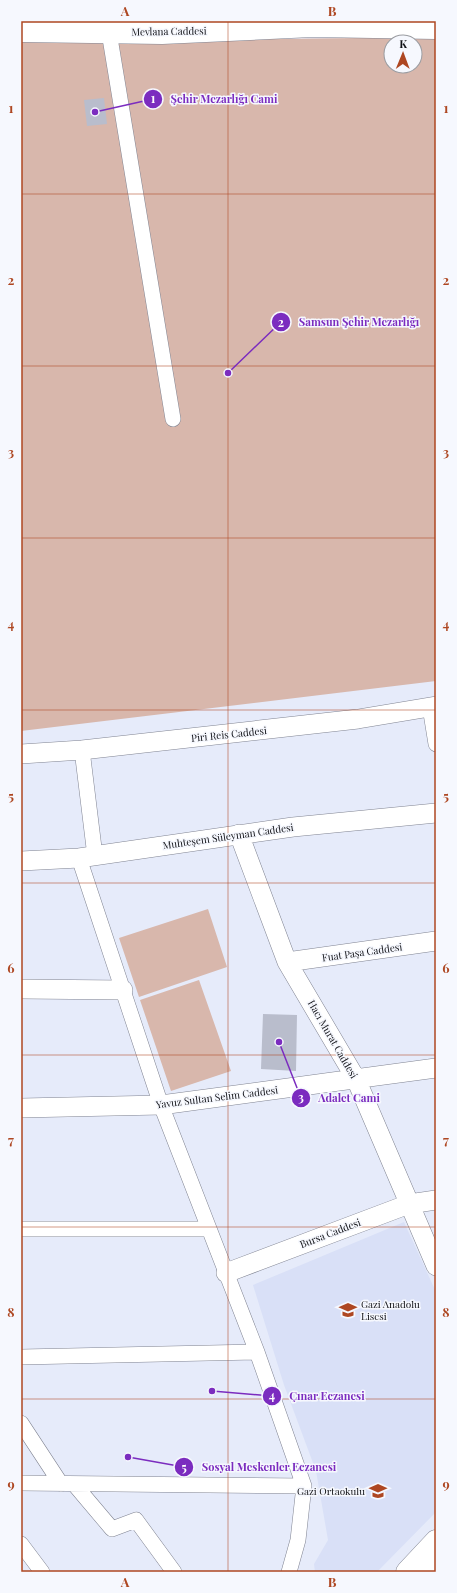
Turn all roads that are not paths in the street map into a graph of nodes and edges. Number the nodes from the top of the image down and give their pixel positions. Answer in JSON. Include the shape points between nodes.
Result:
{"nodes":[{"id":1,"x":312,"y":24,"type":"edge"},
{"id":2,"x":373,"y":24,"type":"edge"},
{"id":3,"x":164,"y":27,"type":"edge"},
{"id":4,"x":436,"y":28,"type":"edge"},
{"id":5,"x":21,"y":31,"type":"edge"},
{"id":6,"x":109,"y":32,"type":"junction"},
{"id":7,"x":173,"y":419,"type":"dead end"},
{"id":8,"x":433,"y":706,"type":"edge"},
{"id":9,"x":436,"y":744,"type":"edge"},
{"id":10,"x":82,"y":750,"type":"junction"},
{"id":11,"x":21,"y":754,"type":"edge"},
{"id":12,"x":436,"y":813,"type":"edge"},
{"id":13,"x":239,"y":834,"type":"junction"},
{"id":14,"x":87,"y":857,"type":"junction"},
{"id":15,"x":21,"y":861,"type":"edge"},
{"id":16,"x":436,"y":941,"type":"edge"},
{"id":17,"x":287,"y":962,"type":"junction"},
{"id":18,"x":21,"y":990,"type":"edge"},
{"id":19,"x":123,"y":990,"type":"junction"},
{"id":20,"x":436,"y":1068,"type":"edge"},
{"id":21,"x":356,"y":1079,"type":"junction"},
{"id":22,"x":161,"y":1105,"type":"junction"},
{"id":23,"x":21,"y":1108,"type":"edge"},
{"id":24,"x":436,"y":1200,"type":"edge"},
{"id":25,"x":409,"y":1204,"type":"junction"},
{"id":26,"x":21,"y":1229,"type":"edge"},
{"id":27,"x":208,"y":1229,"type":"junction"},
{"id":28,"x":436,"y":1266,"type":"edge"},
{"id":29,"x":226,"y":1273,"type":"junction"},
{"id":30,"x":257,"y":1352,"type":"junction"},
{"id":31,"x":21,"y":1357,"type":"edge"},
{"id":32,"x":21,"y":1423,"type":"edge"},
{"id":33,"x":21,"y":1483,"type":"edge"},
{"id":34,"x":68,"y":1484,"type":"junction"},
{"id":35,"x":304,"y":1486,"type":"junction"},
{"id":36,"x":436,"y":1541,"type":"edge"},
{"id":37,"x":22,"y":1547,"type":"edge"},
{"id":38,"x":436,"y":1566,"type":"edge"},
{"id":39,"x":42,"y":1572,"type":"edge"},
{"id":40,"x":174,"y":1572,"type":"edge"},
{"id":41,"x":289,"y":1572,"type":"edge"},
{"id":42,"x":407,"y":1572,"type":"edge"},
{"id":43,"x":431,"y":1572,"type":"edge"}],
"edges":[{"from":1,"to":2,"type":"main road","name":"Mevlana Caddesi"},
{"from":1,"to":3,"type":"main road","name":"Mevlana Caddesi"},
{"from":2,"to":4,"type":"main road","name":"Mevlana Caddesi"},
{"from":3,"to":6,"type":"main road","name":"Mevlana Caddesi"},
{"from":5,"to":6,"type":"main road","name":"Mevlana Caddesi"},
{"from":6,"to":7,"type":"street"},
{"from":8,"to":9,"type":"street"},
{"from":8,"to":10,"type":"street","name":"Piri Reis Caddesi","via":[[358,719]]},
{"from":10,"to":11,"type":"street","name":"Piri Reis Caddesi"},
{"from":10,"to":14,"type":"street"},
{"from":12,"to":13,"type":"street","name":"Muhteşem Süleyman Caddesi","via":[[293,826]]},
{"from":13,"to":14,"type":"street","name":"Muhteşem Süleyman Caddesi"},
{"from":13,"to":17,"type":"street","name":"Hacı Murat Caddesi"},
{"from":14,"to":15,"type":"street","name":"Muhteşem Süleyman Caddesi"},
{"from":14,"to":19,"type":"street"},
{"from":16,"to":17,"type":"street","name":"Fuat Paşa Caddesi"},
{"from":17,"to":21,"type":"street","name":"Hacı Murat Caddesi"},
{"from":18,"to":19,"type":"street"},
{"from":19,"to":22,"type":"street"},
{"from":20,"to":21,"type":"street","name":"Yavuz Sultan Selim Caddesi"},
{"from":21,"to":22,"type":"street","name":"Yavuz Sultan Selim Caddesi"},
{"from":21,"to":25,"type":"street","name":"Hacı Murat Caddesi"},
{"from":22,"to":23,"type":"street","name":"Yavuz Sultan Selim Caddesi"},
{"from":22,"to":27,"type":"street"},
{"from":24,"to":25,"type":"street","name":"Bursa Caddesi"},
{"from":25,"to":28,"type":"street","name":"Hacı Murat Caddesi"},
{"from":25,"to":29,"type":"street","name":"Bursa Caddesi"},
{"from":26,"to":27,"type":"street"},
{"from":27,"to":29,"type":"street"},
{"from":29,"to":30,"type":"street"},
{"from":30,"to":31,"type":"street"},
{"from":30,"to":35,"type":"street"},
{"from":32,"to":34,"type":"street"},
{"from":33,"to":34,"type":"street"},
{"from":34,"to":35,"type":"street"},
{"from":34,"to":40,"type":"street","via":[[112,1529],[136,1520]]},
{"from":35,"to":41,"type":"street","via":[[298,1540]]},
{"from":36,"to":42,"type":"main road"},
{"from":37,"to":39,"type":"street"},
{"from":38,"to":43,"type":"main road"}]}
